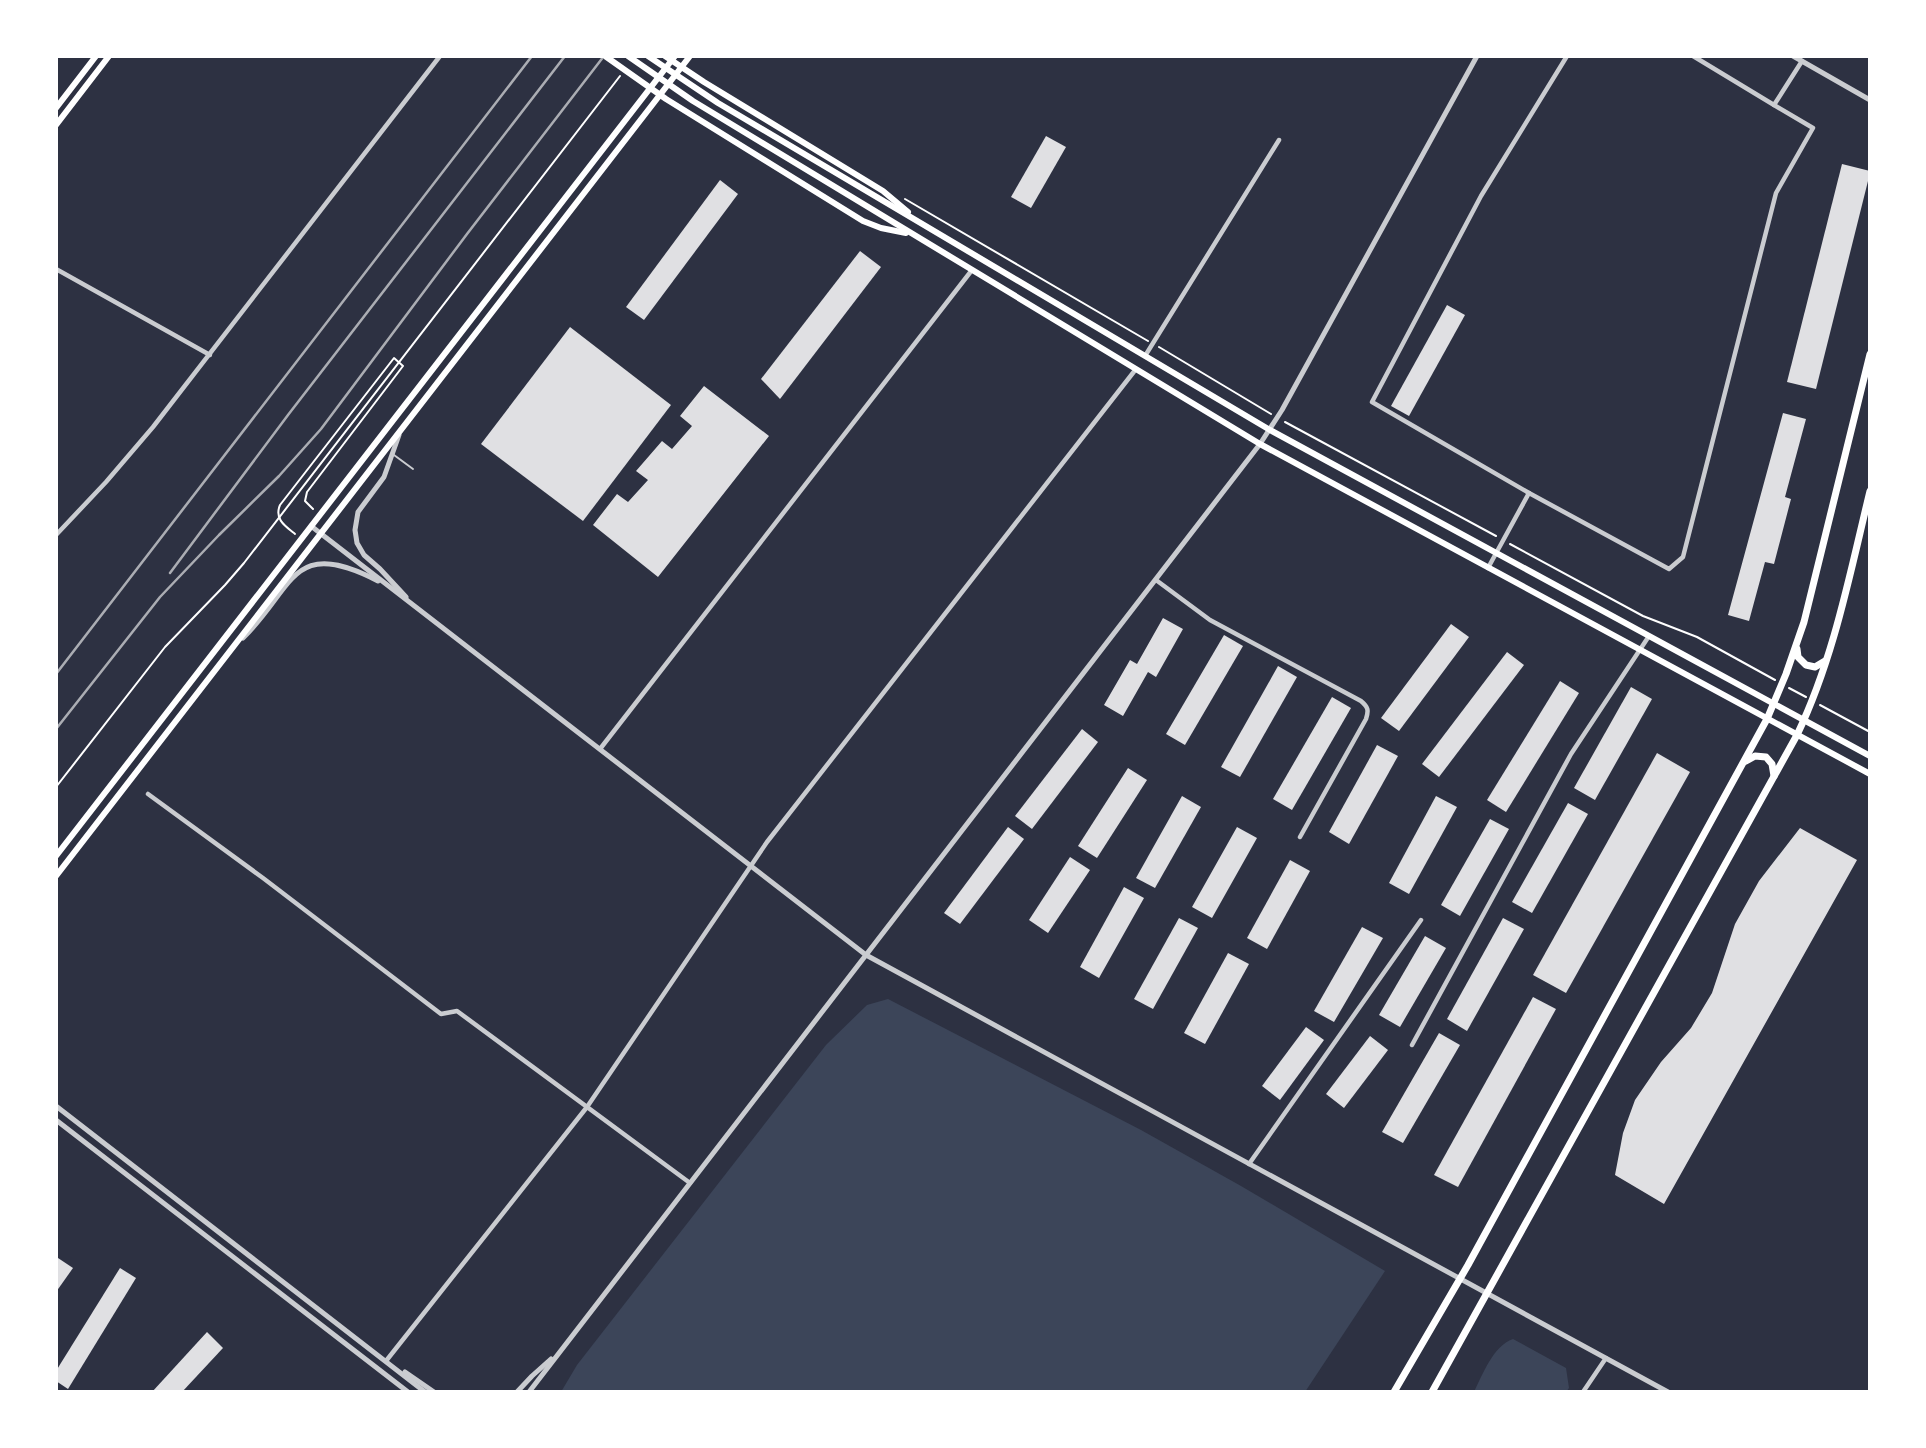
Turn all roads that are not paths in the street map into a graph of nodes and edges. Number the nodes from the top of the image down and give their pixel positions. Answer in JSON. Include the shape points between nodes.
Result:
{"nodes":[{"id":1,"x":96,"y":56,"type":"edge"},
{"id":2,"x":109,"y":56,"type":"edge"},
{"id":3,"x":440,"y":56,"type":"edge"},
{"id":4,"x":605,"y":56,"type":"edge"},
{"id":5,"x":628,"y":56,"type":"edge"},
{"id":6,"x":648,"y":56,"type":"edge"},
{"id":7,"x":665,"y":56,"type":"edge"},
{"id":8,"x":675,"y":56,"type":"edge"},
{"id":9,"x":690,"y":56,"type":"edge"},
{"id":10,"x":1477,"y":56,"type":"edge"},
{"id":11,"x":1567,"y":56,"type":"edge"},
{"id":12,"x":1693,"y":56,"type":"edge"},
{"id":13,"x":1793,"y":56,"type":"edge"},
{"id":14,"x":1802,"y":61,"type":"junction"},
{"id":15,"x":1870,"y":100,"type":"edge"},
{"id":16,"x":1774,"y":105,"type":"junction"},
{"id":17,"x":56,"y":108,"type":"edge"},
{"id":18,"x":56,"y":125,"type":"edge"},
{"id":19,"x":1279,"y":140,"type":"dead end"},
{"id":20,"x":926,"y":226,"type":"junction"},
{"id":21,"x":919,"y":238,"type":"junction"},
{"id":22,"x":56,"y":269,"type":"edge"},
{"id":23,"x":972,"y":270,"type":"junction"},
{"id":24,"x":1870,"y":354,"type":"edge"},
{"id":25,"x":210,"y":355,"type":"junction"},
{"id":26,"x":1145,"y":356,"type":"junction"},
{"id":27,"x":1136,"y":369,"type":"junction"},
{"id":28,"x":406,"y":423,"type":"junction"},
{"id":29,"x":1270,"y":430,"type":"junction"},
{"id":30,"x":1260,"y":444,"type":"junction"},
{"id":31,"x":392,"y":453,"type":"junction"},
{"id":32,"x":413,"y":469,"type":"dead end"},
{"id":33,"x":1870,"y":491,"type":"edge"},
{"id":34,"x":1529,"y":493,"type":"junction"},
{"id":35,"x":1866,"y":525,"type":"edge"},
{"id":36,"x":311,"y":526,"type":"junction"},
{"id":37,"x":321,"y":533,"type":"junction"},
{"id":38,"x":56,"y":535,"type":"edge"},
{"id":39,"x":1496,"y":553,"type":"junction"},
{"id":40,"x":1488,"y":568,"type":"junction"},
{"id":41,"x":1156,"y":580,"type":"junction"},
{"id":42,"x":395,"y":591,"type":"junction"},
{"id":43,"x":421,"y":611,"type":"junction"},
{"id":44,"x":1649,"y":636,"type":"junction"},
{"id":45,"x":1797,"y":645,"type":"junction"},
{"id":46,"x":1640,"y":650,"type":"junction"},
{"id":47,"x":228,"y":653,"type":"junction"},
{"id":48,"x":1827,"y":657,"type":"junction"},
{"id":49,"x":1774,"y":704,"type":"junction"},
{"id":50,"x":1767,"y":719,"type":"junction"},
{"id":51,"x":1804,"y":720,"type":"junction"},
{"id":52,"x":1797,"y":735,"type":"junction"},
{"id":53,"x":600,"y":749,"type":"junction"},
{"id":54,"x":1870,"y":756,"type":"edge"},
{"id":55,"x":1743,"y":765,"type":"junction"},
{"id":56,"x":1870,"y":774,"type":"edge"},
{"id":57,"x":1772,"y":780,"type":"junction"},
{"id":58,"x":148,"y":794,"type":"dead end"},
{"id":59,"x":1300,"y":837,"type":"dead end"},
{"id":60,"x":56,"y":856,"type":"edge"},
{"id":61,"x":750,"y":866,"type":"junction"},
{"id":62,"x":56,"y":876,"type":"edge"},
{"id":63,"x":1421,"y":920,"type":"dead end"},
{"id":64,"x":866,"y":955,"type":"junction"},
{"id":65,"x":1412,"y":1045,"type":"dead end"},
{"id":66,"x":57,"y":1106,"type":"edge"},
{"id":67,"x":587,"y":1107,"type":"junction"},
{"id":68,"x":56,"y":1120,"type":"edge"},
{"id":69,"x":1249,"y":1164,"type":"junction"},
{"id":70,"x":690,"y":1183,"type":"junction"},
{"id":71,"x":1460,"y":1279,"type":"junction"},
{"id":72,"x":1487,"y":1293,"type":"junction"},
{"id":73,"x":566,"y":1344,"type":"junction"},
{"id":74,"x":1606,"y":1358,"type":"junction"},
{"id":75,"x":386,"y":1361,"type":"junction"},
{"id":76,"x":379,"y":1370,"type":"junction"},
{"id":77,"x":401,"y":1392,"type":"edge"},
{"id":78,"x":408,"y":1392,"type":"edge"},
{"id":79,"x":425,"y":1392,"type":"edge"},
{"id":80,"x":434,"y":1392,"type":"edge"},
{"id":81,"x":517,"y":1392,"type":"edge"},
{"id":82,"x":530,"y":1392,"type":"edge"},
{"id":83,"x":1394,"y":1392,"type":"edge"},
{"id":84,"x":1432,"y":1392,"type":"edge"},
{"id":85,"x":1583,"y":1392,"type":"edge"},
{"id":86,"x":1668,"y":1392,"type":"edge"}],
"edges":[{"from":1,"to":17,"type":"main road"},
{"from":2,"to":18,"type":"main road"},
{"from":3,"to":25,"type":"street"},
{"from":4,"to":21,"type":"main road","via":[[676,106],[863,221]]},
{"from":5,"to":21,"type":"main road","via":[[693,101]]},
{"from":6,"to":20,"type":"main road","via":[[718,103]]},
{"from":7,"to":20,"type":"main road","via":[[883,191]]},
{"from":8,"to":36,"type":"main road"},
{"from":9,"to":28,"type":"main road"},
{"from":10,"to":29,"type":"street"},
{"from":11,"to":34,"type":"street","via":[[1481,196],[1372,402]]},
{"from":12,"to":16,"type":"street"},
{"from":13,"to":14,"type":"street"},
{"from":14,"to":15,"type":"street"},
{"from":14,"to":16,"type":"street"},
{"from":16,"to":34,"type":"street","via":[[1813,128],[1776,193],[1683,557],[1668,569]]},
{"from":19,"to":26,"type":"street"},
{"from":20,"to":26,"type":"main road"},
{"from":21,"to":23,"type":"main road"},
{"from":22,"to":25,"type":"street"},
{"from":23,"to":27,"type":"main road"},
{"from":23,"to":53,"type":"street"},
{"from":24,"to":45,"type":"main road"},
{"from":25,"to":38,"type":"street","via":[[131,454]]},
{"from":26,"to":29,"type":"main road"},
{"from":27,"to":30,"type":"main road"},
{"from":27,"to":61,"type":"street"},
{"from":28,"to":31,"type":"street"},
{"from":28,"to":37,"type":"main road"},
{"from":29,"to":30,"type":"street"},
{"from":29,"to":39,"type":"main road"},
{"from":30,"to":40,"type":"main road"},
{"from":30,"to":41,"type":"street"},
{"from":31,"to":32,"type":"lane"},
{"from":31,"to":43,"type":"street","via":[[384,477],[356,517],[355,536],[365,555]]},
{"from":33,"to":35,"type":"main road"},
{"from":34,"to":39,"type":"street"},
{"from":35,"to":48,"type":"main road"},
{"from":36,"to":37,"type":"street"},
{"from":36,"to":60,"type":"main road"},
{"from":37,"to":42,"type":"street"},
{"from":37,"to":47,"type":"main road"},
{"from":39,"to":40,"type":"street"},
{"from":39,"to":44,"type":"main road"},
{"from":40,"to":46,"type":"main road"},
{"from":41,"to":59,"type":"street","via":[[1210,620],[1367,706],[1366,719]]},
{"from":41,"to":64,"type":"street"},
{"from":42,"to":43,"type":"street"},
{"from":42,"to":47,"type":"street","via":[[343,566],[304,568]]},
{"from":43,"to":53,"type":"street"},
{"from":44,"to":46,"type":"street"},
{"from":44,"to":49,"type":"main road"},
{"from":45,"to":48,"type":"main road","via":[[1798,657],[1809,666],[1819,665]]},
{"from":45,"to":49,"type":"main road"},
{"from":46,"to":50,"type":"main road"},
{"from":46,"to":65,"type":"street","via":[[1571,754]]},
{"from":47,"to":62,"type":"main road"},
{"from":48,"to":51,"type":"main road"},
{"from":49,"to":50,"type":"main road"},
{"from":49,"to":51,"type":"main road"},
{"from":50,"to":52,"type":"main road"},
{"from":50,"to":55,"type":"main road"},
{"from":51,"to":52,"type":"main road"},
{"from":51,"to":54,"type":"main road"},
{"from":52,"to":56,"type":"main road"},
{"from":52,"to":57,"type":"main road"},
{"from":53,"to":61,"type":"street"},
{"from":55,"to":57,"type":"main road","via":[[1755,756],[1766,757],[1774,767]]},
{"from":55,"to":71,"type":"main road"},
{"from":57,"to":72,"type":"main road"},
{"from":58,"to":67,"type":"street","via":[[441,1014],[457,1011]]},
{"from":61,"to":64,"type":"street"},
{"from":61,"to":67,"type":"street"},
{"from":63,"to":69,"type":"street"},
{"from":64,"to":69,"type":"street"},
{"from":64,"to":70,"type":"street"},
{"from":66,"to":75,"type":"street"},
{"from":67,"to":70,"type":"street"},
{"from":67,"to":75,"type":"street"},
{"from":68,"to":76,"type":"street"},
{"from":69,"to":71,"type":"street"},
{"from":70,"to":73,"type":"street"},
{"from":71,"to":72,"type":"street"},
{"from":71,"to":83,"type":"main road"},
{"from":72,"to":74,"type":"street"},
{"from":72,"to":84,"type":"main road"},
{"from":73,"to":81,"type":"street"},
{"from":73,"to":82,"type":"street"},
{"from":74,"to":85,"type":"street"},
{"from":74,"to":86,"type":"street"},
{"from":75,"to":79,"type":"street"},
{"from":75,"to":80,"type":"street"},
{"from":76,"to":77,"type":"street"},
{"from":76,"to":78,"type":"street"}]}
